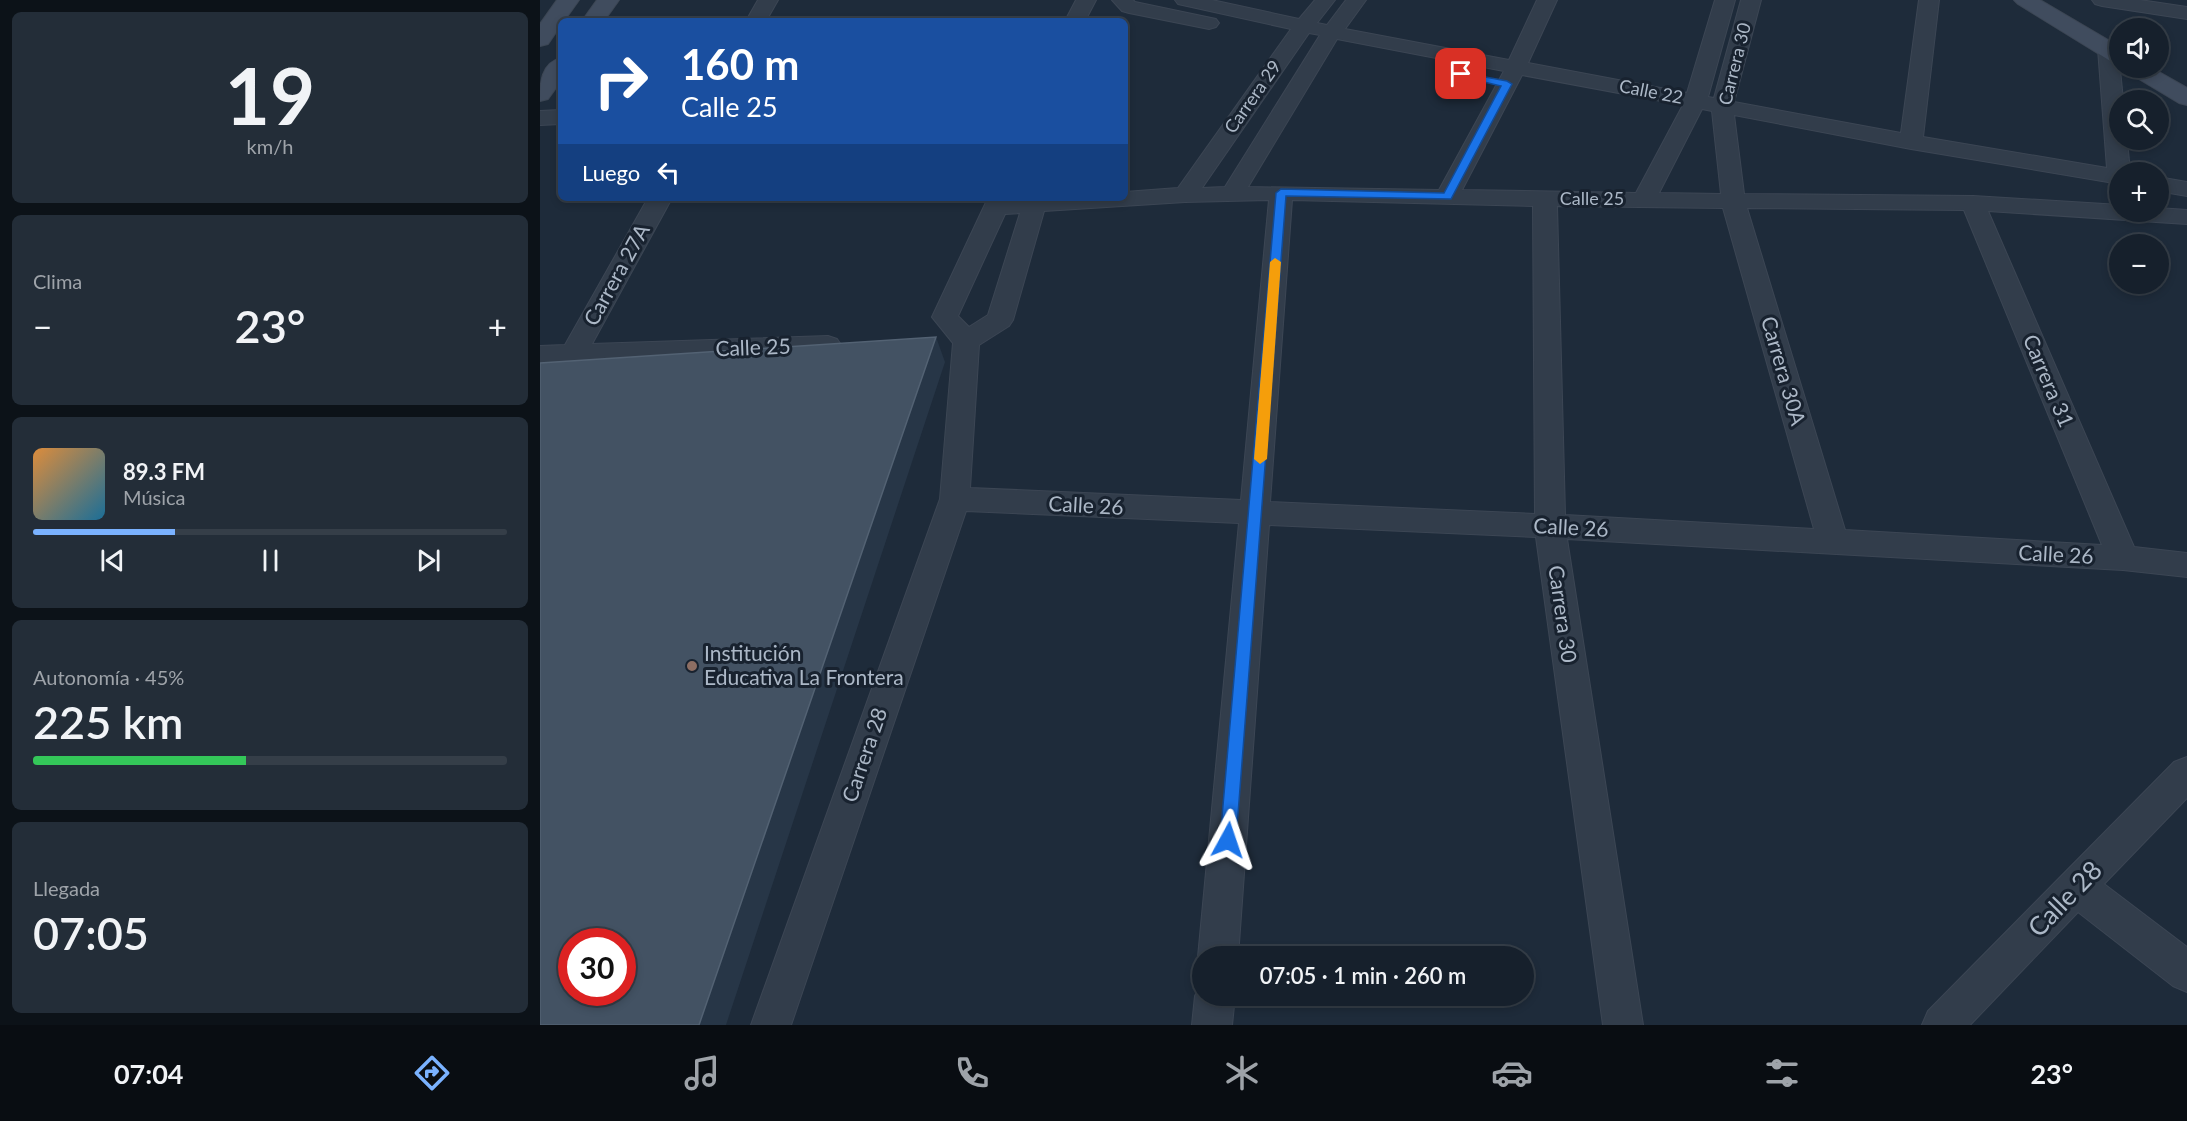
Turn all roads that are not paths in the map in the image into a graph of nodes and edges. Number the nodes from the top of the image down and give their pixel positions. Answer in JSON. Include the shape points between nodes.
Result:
{"nodes":[{"id":1,"x":568,"y":0,"type":"edge"},
{"id":2,"x":608,"y":0,"type":"edge"},
{"id":3,"x":768,"y":0,"type":"edge"},
{"id":4,"x":1086,"y":0,"type":"edge"},
{"id":5,"x":1185,"y":0,"type":"edge"},
{"id":6,"x":1325,"y":0,"type":"edge"},
{"id":7,"x":1356,"y":0,"type":"edge"},
{"id":8,"x":1547,"y":0,"type":"edge"},
{"id":9,"x":1725,"y":0,"type":"edge"},
{"id":10,"x":1751,"y":0,"type":"edge"},
{"id":11,"x":1929,"y":0,"type":"edge"},
{"id":12,"x":2025,"y":0,"type":"edge"},
{"id":13,"x":2102,"y":0,"type":"edge"},
{"id":14,"x":2125,"y":2,"type":"edge"},
{"id":15,"x":1116,"y":4,"type":"edge"},
{"id":16,"x":2187,"y":13,"type":"edge"},
{"id":17,"x":595,"y":18,"type":"edge"},
{"id":18,"x":758,"y":18,"type":"edge"},
{"id":19,"x":1077,"y":18,"type":"edge"},
{"id":20,"x":1298,"y":33,"type":"junction"},
{"id":21,"x":540,"y":39,"type":"edge"},
{"id":22,"x":1327,"y":39,"type":"junction"},
{"id":23,"x":2109,"y":50,"type":"edge"},
{"id":24,"x":558,"y":69,"type":"edge"},
{"id":25,"x":1511,"y":75,"type":"junction"},
{"id":26,"x":2115,"y":78,"type":"edge"},
{"id":27,"x":2154,"y":78,"type":"edge"},
{"id":28,"x":540,"y":94,"type":"edge"},
{"id":29,"x":2187,"y":98,"type":"edge"},
{"id":30,"x":1692,"y":109,"type":"junction"},
{"id":31,"x":1723,"y":115,"type":"junction"},
{"id":32,"x":558,"y":117,"type":"edge"},
{"id":33,"x":540,"y":118,"type":"edge"},
{"id":34,"x":558,"y":135,"type":"edge"},
{"id":35,"x":540,"y":136,"type":"edge"},
{"id":36,"x":1911,"y":142,"type":"junction"},
{"id":37,"x":2118,"y":162,"type":"edge"},
{"id":38,"x":2109,"y":175,"type":"edge"},
{"id":39,"x":2169,"y":186,"type":"edge"},
{"id":40,"x":2187,"y":189,"type":"edge"},
{"id":41,"x":1233,"y":193,"type":"junction"},
{"id":42,"x":1281,"y":193,"type":"junction"},
{"id":43,"x":1185,"y":195,"type":"junction"},
{"id":44,"x":1447,"y":196,"type":"junction"},
{"id":45,"x":1128,"y":197,"type":"edge"},
{"id":46,"x":1545,"y":199,"type":"junction"},
{"id":47,"x":1644,"y":199,"type":"junction"},
{"id":48,"x":1733,"y":200,"type":"junction"},
{"id":49,"x":658,"y":201,"type":"edge"},
{"id":50,"x":1035,"y":201,"type":"edge"},
{"id":51,"x":999,"y":203,"type":"edge"},
{"id":52,"x":1973,"y":203,"type":"junction"},
{"id":53,"x":2187,"y":217,"type":"edge"},
{"id":54,"x":966,"y":341,"type":"junction"},
{"id":55,"x":931,"y":342,"type":"edge"},
{"id":56,"x":848,"y":345,"type":"edge"},
{"id":57,"x":574,"y":353,"type":"junction"},
{"id":58,"x":540,"y":355,"type":"edge"},
{"id":59,"x":955,"y":499,"type":"junction"},
{"id":60,"x":1256,"y":514,"type":"junction"},
{"id":61,"x":1550,"y":526,"type":"junction"},
{"id":62,"x":1833,"y":542,"type":"junction"},
{"id":63,"x":2123,"y":558,"type":"junction"},
{"id":64,"x":2187,"y":565,"type":"edge"},
{"id":65,"x":2187,"y":773,"type":"edge"},
{"id":66,"x":2077,"y":887,"type":"junction"},
{"id":67,"x":1219,"y":946,"type":"edge"},
{"id":68,"x":2187,"y":972,"type":"edge"},
{"id":69,"x":1214,"y":1006,"type":"edge"},
{"id":70,"x":771,"y":1025,"type":"edge"},
{"id":71,"x":1212,"y":1025,"type":"edge"},
{"id":72,"x":1623,"y":1025,"type":"edge"},
{"id":73,"x":1942,"y":1025,"type":"edge"}],
"edges":[{"from":1,"to":21,"type":"street"},
{"from":2,"to":17,"type":"street"},
{"from":3,"to":18,"type":"street"},
{"from":4,"to":19,"type":"street"},
{"from":5,"to":20,"type":"street","name":"Calle 22"},
{"from":6,"to":20,"type":"street","name":"Carrera 29"},
{"from":7,"to":22,"type":"street","name":"Carrera 29"},
{"from":8,"to":25,"type":"street"},
{"from":9,"to":30,"type":"street","name":"Carrera 30"},
{"from":10,"to":31,"type":"street","name":"Carrera 30"},
{"from":11,"to":36,"type":"street"},
{"from":12,"to":23,"type":"street"},
{"from":13,"to":14,"type":"street"},
{"from":14,"to":16,"type":"street"},
{"from":15,"to":20,"type":"street","name":"Calle 22"},
{"from":20,"to":22,"type":"street","name":"Calle 22"},
{"from":20,"to":43,"type":"street","name":"Carrera 29"},
{"from":22,"to":25,"type":"street","name":"Calle 22"},
{"from":22,"to":41,"type":"street","name":"Carrera 29"},
{"from":24,"to":28,"type":"street"},
{"from":25,"to":30,"type":"street","name":"Calle 22"},
{"from":25,"to":44,"type":"street"},
{"from":26,"to":37,"type":"street"},
{"from":27,"to":29,"type":"street"},
{"from":30,"to":31,"type":"street","name":"Calle 22"},
{"from":30,"to":47,"type":"street","name":"Carrera 30"},
{"from":31,"to":36,"type":"street","name":"Calle 22"},
{"from":31,"to":48,"type":"street","name":"Carrera 30"},
{"from":32,"to":33,"type":"street"},
{"from":34,"to":35,"type":"street"},
{"from":36,"to":38,"type":"street","name":"Calle 22"},
{"from":39,"to":40,"type":"street"},
{"from":41,"to":42,"type":"street","name":"Calle 25"},
{"from":41,"to":43,"type":"street","name":"Calle 25"},
{"from":42,"to":44,"type":"street","name":"Calle 25"},
{"from":42,"to":60,"type":"street"},
{"from":43,"to":45,"type":"street","name":"Calle 25"},
{"from":44,"to":46,"type":"street","name":"Calle 25"},
{"from":46,"to":47,"type":"street","name":"Calle 25"},
{"from":46,"to":61,"type":"street","name":"Carrera 30"},
{"from":47,"to":48,"type":"street","name":"Calle 25"},
{"from":48,"to":52,"type":"street","name":"Calle 25"},
{"from":48,"to":62,"type":"street","name":"Carrera 30A"},
{"from":49,"to":57,"type":"street","name":"Carrera 27A"},
{"from":50,"to":51,"type":"street","name":"Calle 25"},
{"from":50,"to":54,"type":"street","via":[[1000,320]]},
{"from":51,"to":54,"type":"street","via":[[945,317]]},
{"from":52,"to":53,"type":"street","name":"Calle 25"},
{"from":52,"to":63,"type":"street","name":"Carrera 31"},
{"from":54,"to":55,"type":"street"},
{"from":54,"to":59,"type":"street","name":"Carrera 28"},
{"from":56,"to":57,"type":"street","name":"Calle 25"},
{"from":57,"to":58,"type":"street","name":"Calle 25"},
{"from":59,"to":60,"type":"street","name":"Calle 26"},
{"from":59,"to":70,"type":"street","name":"Carrera 28"},
{"from":60,"to":61,"type":"street","name":"Calle 26"},
{"from":60,"to":67,"type":"street"},
{"from":61,"to":62,"type":"street","name":"Calle 26"},
{"from":61,"to":72,"type":"street","name":"Carrera 30"},
{"from":62,"to":63,"type":"street","name":"Calle 26"},
{"from":63,"to":64,"type":"street","name":"Calle 26"},
{"from":65,"to":66,"type":"street","name":"Calle 28"},
{"from":66,"to":68,"type":"street"},
{"from":66,"to":73,"type":"street","name":"Calle 28"},
{"from":69,"to":71,"type":"street"}]}
